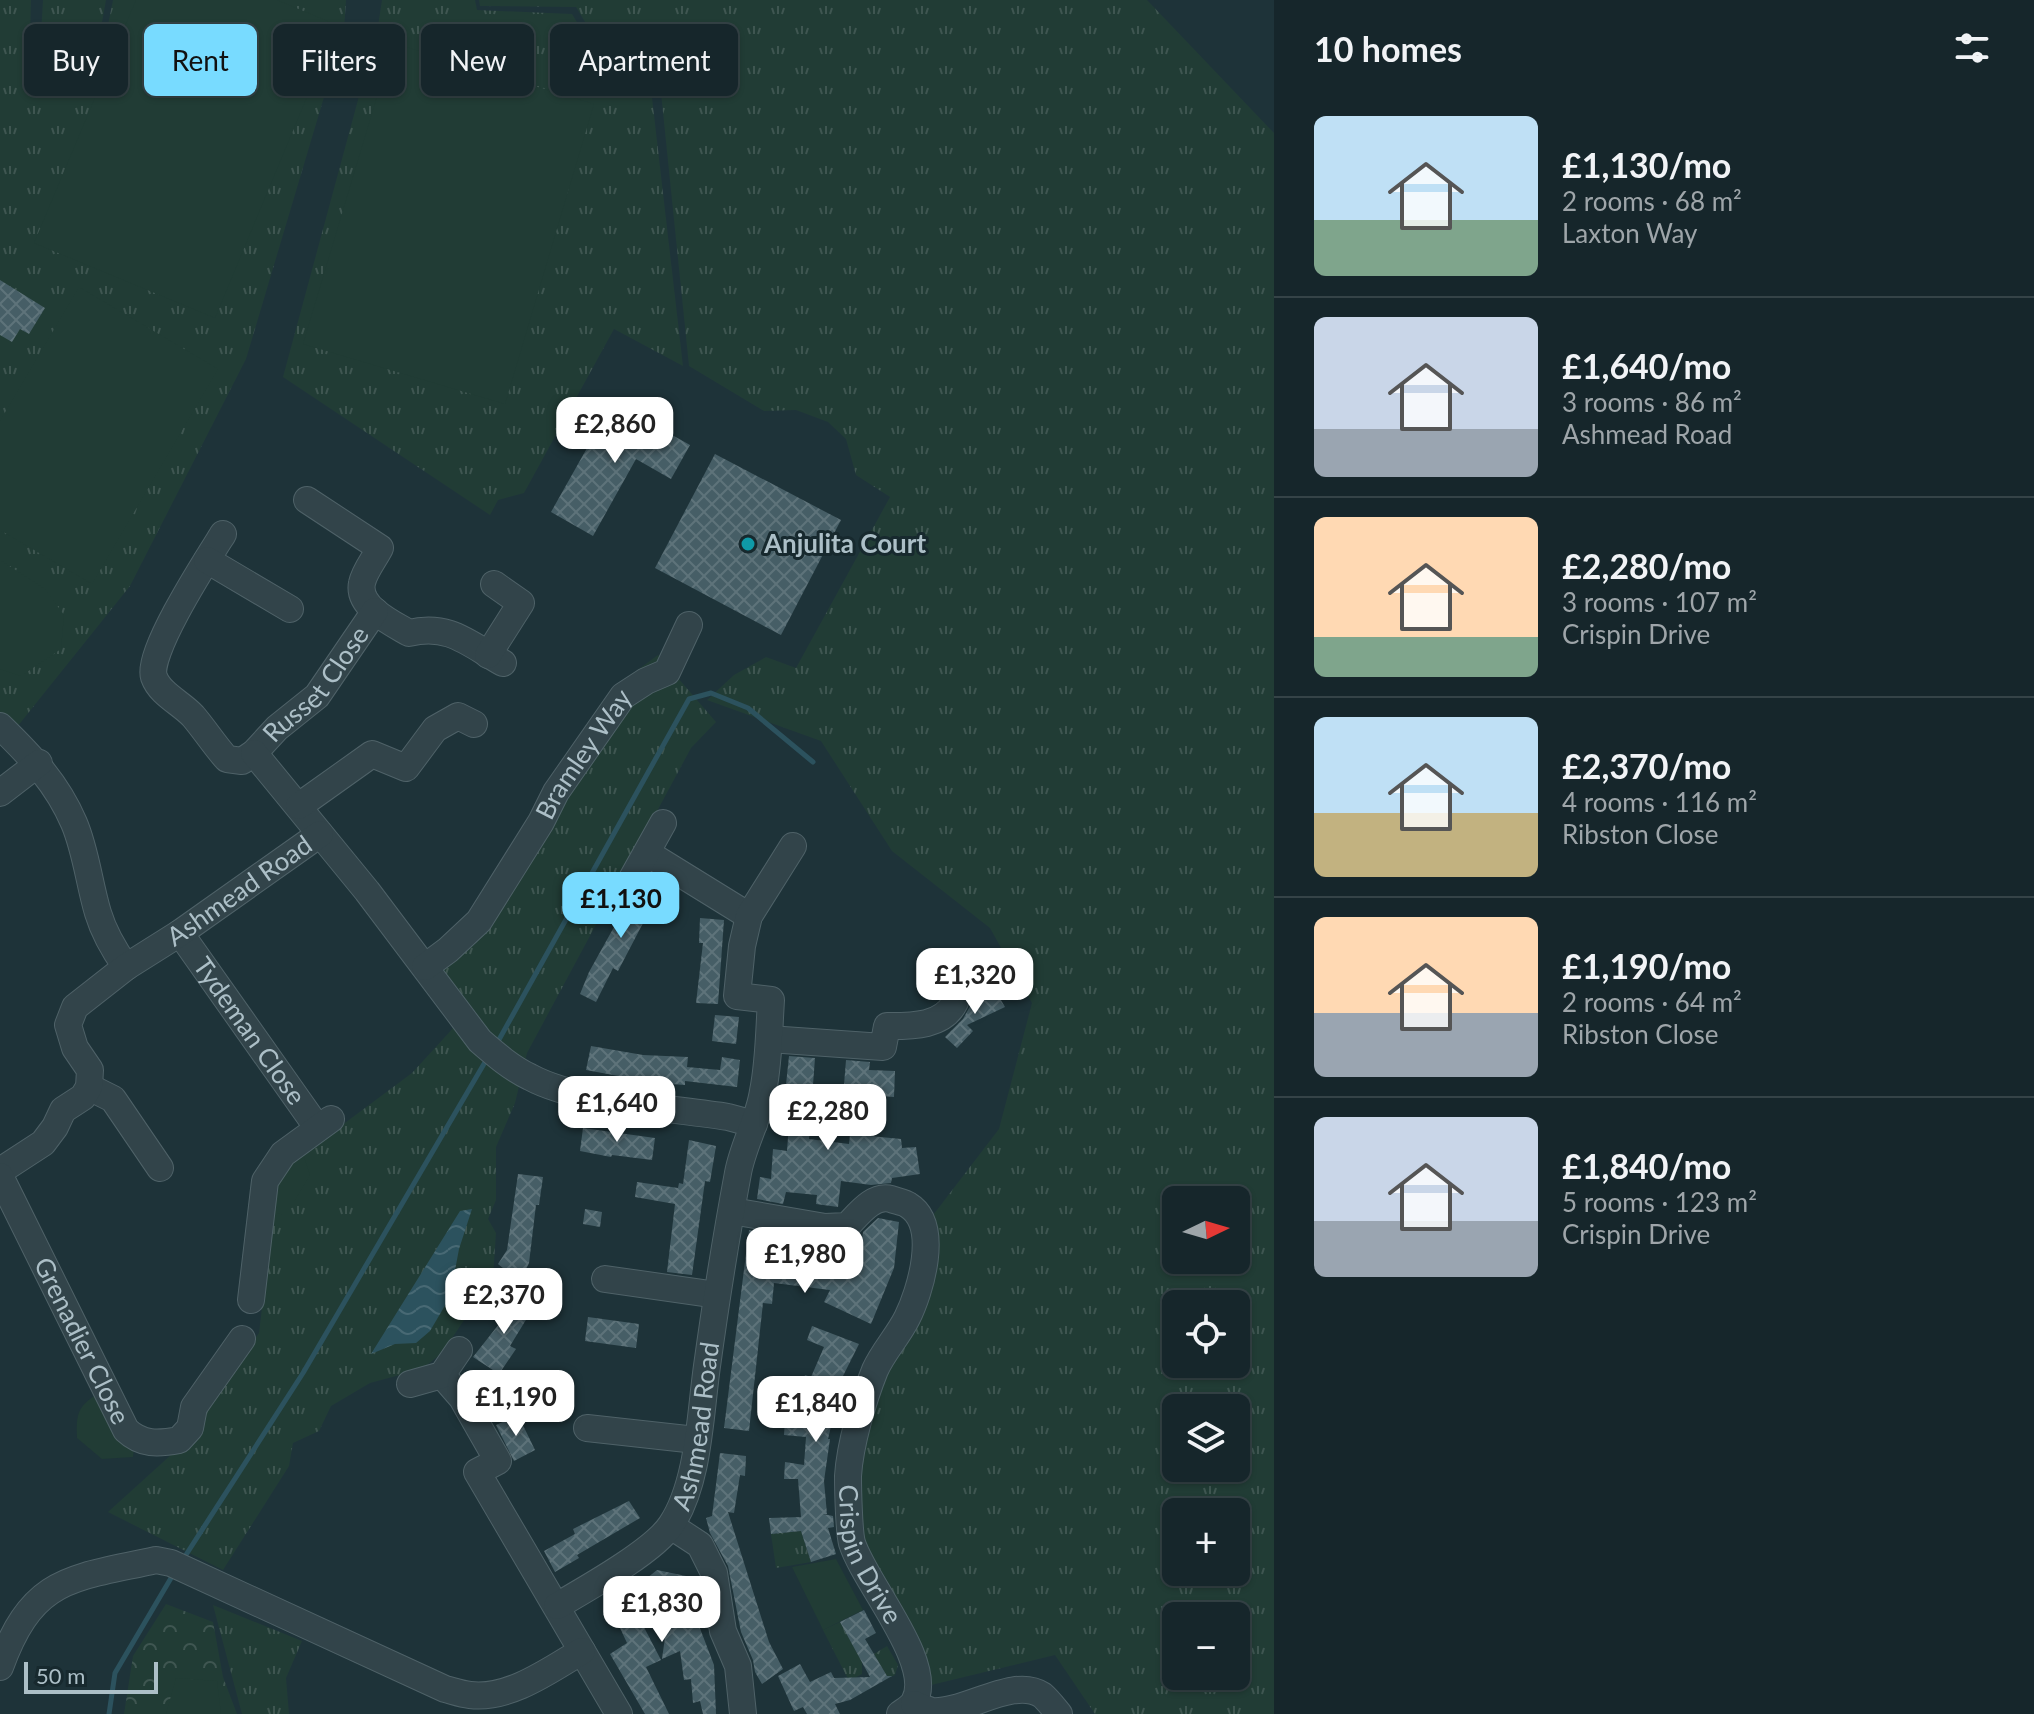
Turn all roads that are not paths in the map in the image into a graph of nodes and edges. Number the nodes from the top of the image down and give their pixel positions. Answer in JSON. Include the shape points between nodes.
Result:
{"nodes":[{"id":1,"x":307,"y":500,"type":"dead end"},
{"id":2,"x":223,"y":534,"type":"dead end"},
{"id":3,"x":207,"y":560,"type":"junction"},
{"id":4,"x":494,"y":584,"type":"dead end"},
{"id":5,"x":290,"y":609,"type":"dead end"},
{"id":6,"x":375,"y":611,"type":"junction"},
{"id":7,"x":689,"y":625,"type":"dead end"},
{"id":8,"x":474,"y":724,"type":"dead end"},
{"id":9,"x":0,"y":726,"type":"edge"},
{"id":10,"x":254,"y":753,"type":"junction"},
{"id":11,"x":39,"y":763,"type":"junction"},
{"id":12,"x":0,"y":793,"type":"edge"},
{"id":13,"x":299,"y":806,"type":"junction"},
{"id":14,"x":663,"y":823,"type":"dead end"},
{"id":15,"x":320,"y":834,"type":"junction"},
{"id":16,"x":793,"y":846,"type":"dead end"},
{"id":17,"x":647,"y":853,"type":"junction"},
{"id":18,"x":630,"y":882,"type":"dead end"},
{"id":19,"x":749,"y":916,"type":"junction"},
{"id":20,"x":180,"y":933,"type":"junction"},
{"id":21,"x":126,"y":967,"type":"junction"},
{"id":22,"x":425,"y":967,"type":"junction"},
{"id":23,"x":960,"y":970,"type":"dead end"},
{"id":24,"x":769,"y":1039,"type":"junction"},
{"id":25,"x":89,"y":1087,"type":"junction"},
{"id":26,"x":754,"y":1124,"type":"junction"},
{"id":27,"x":160,"y":1168,"type":"dead end"},
{"id":28,"x":0,"y":1173,"type":"edge"},
{"id":29,"x":732,"y":1211,"type":"junction"},
{"id":30,"x":605,"y":1279,"type":"dead end"},
{"id":31,"x":717,"y":1295,"type":"junction"},
{"id":32,"x":251,"y":1300,"type":"dead end"},
{"id":33,"x":242,"y":1339,"type":"dead end"},
{"id":34,"x":459,"y":1350,"type":"dead end"},
{"id":35,"x":442,"y":1375,"type":"junction"},
{"id":36,"x":410,"y":1384,"type":"dead end"},
{"id":37,"x":587,"y":1428,"type":"dead end"},
{"id":38,"x":696,"y":1440,"type":"junction"},
{"id":39,"x":671,"y":1526,"type":"junction"},
{"id":40,"x":557,"y":1606,"type":"junction"},
{"id":41,"x":5,"y":1640,"type":"edge"},
{"id":42,"x":582,"y":1651,"type":"junction"},
{"id":43,"x":0,"y":1667,"type":"edge"},
{"id":44,"x":907,"y":1709,"type":"edge"},
{"id":45,"x":619,"y":1714,"type":"edge"},
{"id":46,"x":743,"y":1714,"type":"edge"},
{"id":47,"x":1059,"y":1714,"type":"edge"}],
"edges":[{"from":1,"to":6,"type":"street","name":"Russet Close","via":[[380,548],[362,584],[364,599]]},
{"from":2,"to":3,"type":"street"},
{"from":3,"to":5,"type":"street"},
{"from":3,"to":10,"type":"street","via":[[155,655],[153,674],[227,759],[242,761]]},
{"from":4,"to":6,"type":"street","name":"Russet Close","via":[[521,603],[495,659],[446,631],[409,633]]},
{"from":6,"to":10,"type":"street","name":"Russet Close","via":[[317,696]]},
{"from":7,"to":22,"type":"street","name":"Bramley Way","via":[[667,672],[623,696],[556,792],[479,921]]},
{"from":8,"to":13,"type":"street","via":[[458,716],[435,729],[406,768],[372,754]]},
{"from":9,"to":11,"type":"street"},
{"from":10,"to":13,"type":"street"},
{"from":11,"to":12,"type":"street"},
{"from":11,"to":21,"type":"street","via":[[75,825],[99,916]]},
{"from":13,"to":15,"type":"street"},
{"from":14,"to":17,"type":"street"},
{"from":15,"to":20,"type":"street","name":"Ashmead Road"},
{"from":15,"to":22,"type":"street","name":"Ashmead Road"},
{"from":16,"to":19,"type":"street"},
{"from":17,"to":18,"type":"street"},
{"from":17,"to":19,"type":"street"},
{"from":19,"to":24,"type":"street","via":[[737,996],[771,1000]]},
{"from":20,"to":21,"type":"street","name":"Ashmead Road"},
{"from":20,"to":32,"type":"street","name":"Tydeman Close","via":[[325,1123],[283,1154],[265,1181]]},
{"from":21,"to":25,"type":"street","via":[[75,1007],[68,1025],[90,1070]]},
{"from":22,"to":26,"type":"street","name":"Ashmead Road","via":[[492,1052],[528,1077],[568,1091]]},
{"from":23,"to":24,"type":"street","via":[[955,1002],[941,1018],[916,1027],[887,1026],[883,1047]]},
{"from":24,"to":26,"type":"street"},
{"from":25,"to":27,"type":"street","via":[[113,1099]]},
{"from":25,"to":28,"type":"street","name":"Grenadier Close","via":[[63,1110],[43,1143]]},
{"from":26,"to":29,"type":"street","name":"Ashmead Road"},
{"from":28,"to":33,"type":"street","name":"Grenadier Close","via":[[126,1430],[136,1439],[179,1440],[190,1428],[194,1407]]},
{"from":29,"to":31,"type":"street","name":"Ashmead Road"},
{"from":29,"to":44,"type":"street","name":"Crispin Drive","via":[[847,1226],[866,1205],[886,1198],[910,1206],[923,1227],[927,1251],[921,1285],[876,1368],[848,1476],[851,1540],[915,1658],[919,1683]]},
{"from":30,"to":31,"type":"street"},
{"from":31,"to":38,"type":"street","name":"Ashmead Road"},
{"from":34,"to":35,"type":"street"},
{"from":35,"to":36,"type":"street"},
{"from":35,"to":40,"type":"street","via":[[462,1398],[498,1461],[477,1472]]},
{"from":37,"to":38,"type":"street"},
{"from":38,"to":39,"type":"street","name":"Ashmead Road","via":[[687,1490]]},
{"from":39,"to":40,"type":"street","name":"Ashmead Road","via":[[644,1551]]},
{"from":39,"to":46,"type":"street","via":[[700,1545],[714,1573],[723,1631],[738,1666]]},
{"from":40,"to":42,"type":"street"},
{"from":41,"to":42,"type":"street","via":[[43,1596],[65,1581],[156,1560],[471,1696],[532,1681]]},
{"from":41,"to":43,"type":"street"},
{"from":42,"to":45,"type":"street"},
{"from":44,"to":47,"type":"street","via":[[949,1710],[1019,1690],[1042,1695]]}]}
